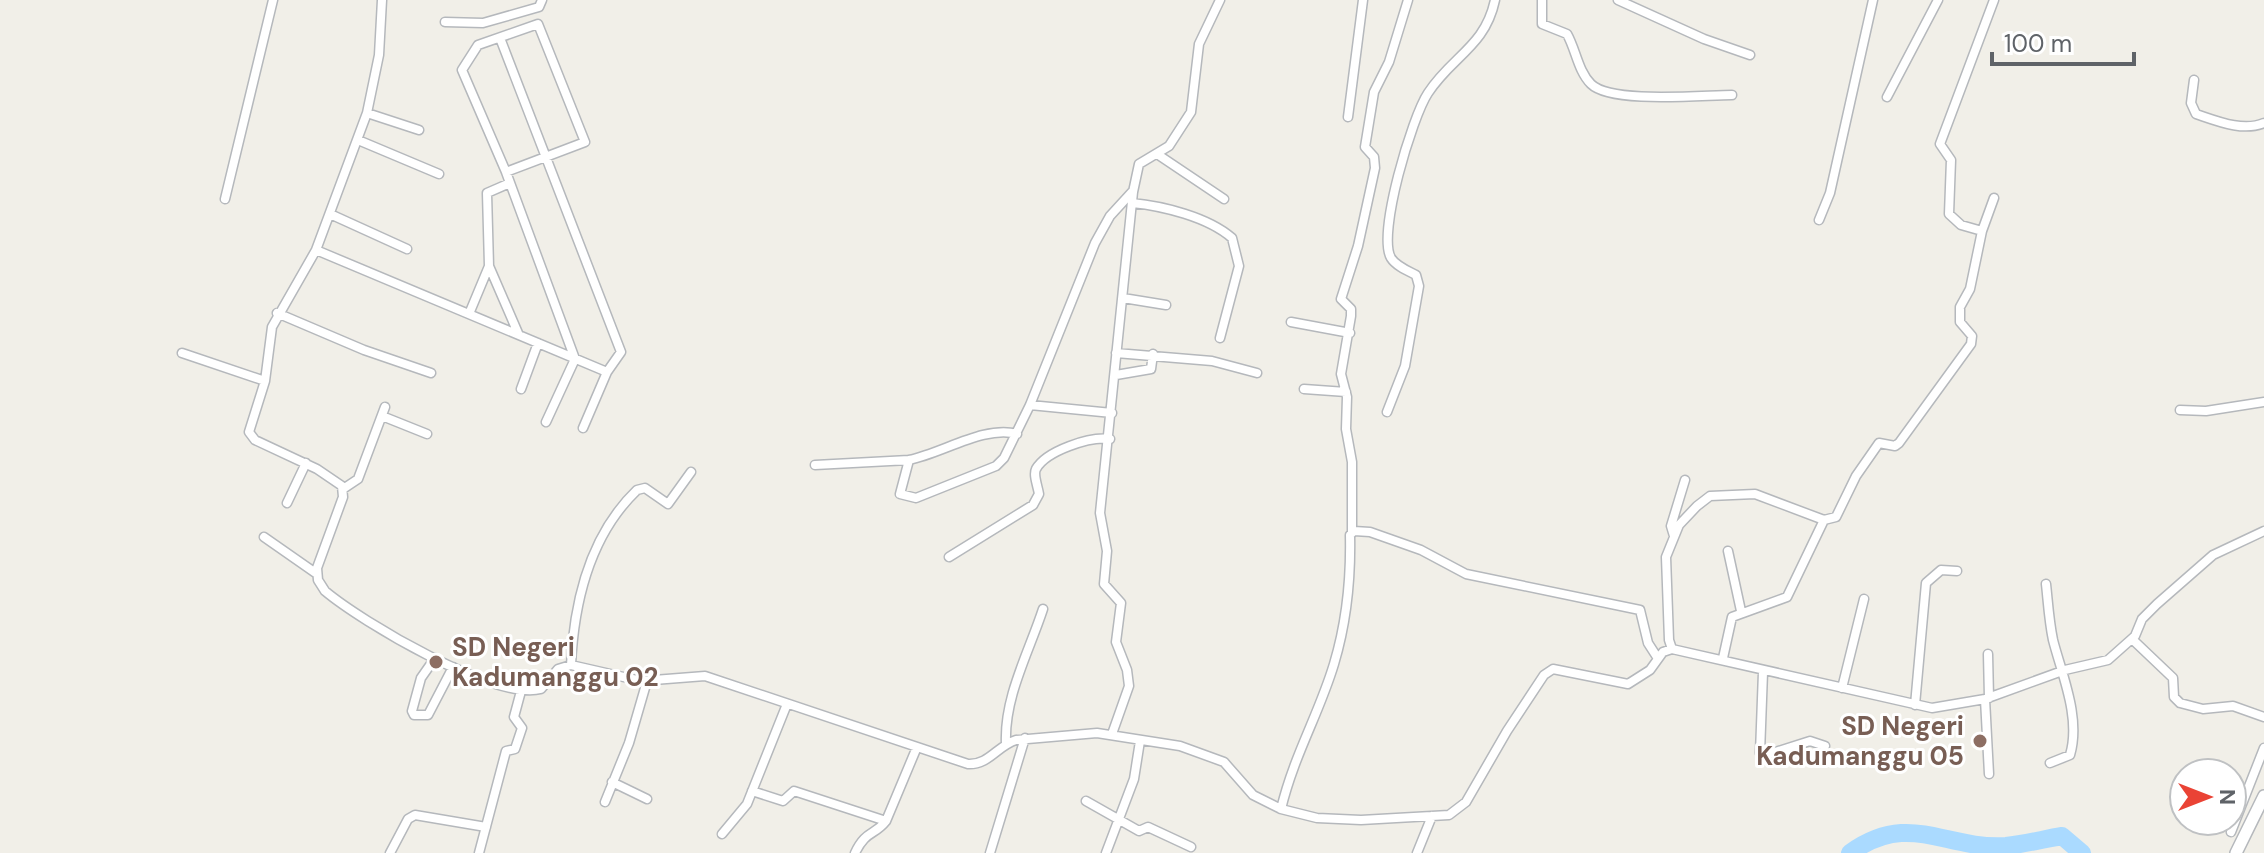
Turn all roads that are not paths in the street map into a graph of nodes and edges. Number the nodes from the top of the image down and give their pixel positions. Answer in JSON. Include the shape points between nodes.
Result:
{"nodes":[{"id":1,"x":273,"y":0,"type":"edge"},
{"id":2,"x":382,"y":0,"type":"edge"},
{"id":3,"x":542,"y":0,"type":"edge"},
{"id":4,"x":1220,"y":0,"type":"edge"},
{"id":5,"x":1363,"y":0,"type":"edge"},
{"id":6,"x":1408,"y":0,"type":"edge"},
{"id":7,"x":1495,"y":0,"type":"edge"},
{"id":8,"x":1542,"y":0,"type":"edge"},
{"id":9,"x":1618,"y":0,"type":"edge"},
{"id":10,"x":1873,"y":0,"type":"edge"},
{"id":11,"x":1938,"y":0,"type":"edge"},
{"id":12,"x":1994,"y":0,"type":"edge"},
{"id":13,"x":445,"y":22,"type":"dead end"},
{"id":14,"x":500,"y":38,"type":"junction"},
{"id":15,"x":1750,"y":55,"type":"dead end"},
{"id":16,"x":2194,"y":80,"type":"dead end"},
{"id":17,"x":1732,"y":95,"type":"dead end"},
{"id":18,"x":1887,"y":97,"type":"dead end"},
{"id":19,"x":367,"y":113,"type":"junction"},
{"id":20,"x":1348,"y":117,"type":"dead end"},
{"id":21,"x":2264,"y":123,"type":"edge"},
{"id":22,"x":419,"y":130,"type":"dead end"},
{"id":23,"x":358,"y":140,"type":"junction"},
{"id":24,"x":1157,"y":154,"type":"junction"},
{"id":25,"x":546,"y":157,"type":"junction"},
{"id":26,"x":506,"y":172,"type":"junction"},
{"id":27,"x":439,"y":174,"type":"dead end"},
{"id":28,"x":510,"y":183,"type":"junction"},
{"id":29,"x":1133,"y":192,"type":"junction"},
{"id":30,"x":1994,"y":198,"type":"dead end"},
{"id":31,"x":225,"y":199,"type":"dead end"},
{"id":32,"x":1224,"y":199,"type":"dead end"},
{"id":33,"x":1132,"y":203,"type":"junction"},
{"id":34,"x":330,"y":214,"type":"junction"},
{"id":35,"x":1819,"y":220,"type":"dead end"},
{"id":36,"x":1982,"y":231,"type":"junction"},
{"id":37,"x":407,"y":249,"type":"dead end"},
{"id":38,"x":316,"y":250,"type":"junction"},
{"id":39,"x":489,"y":266,"type":"junction"},
{"id":40,"x":1123,"y":298,"type":"junction"},
{"id":41,"x":1166,"y":305,"type":"dead end"},
{"id":42,"x":277,"y":313,"type":"junction"},
{"id":43,"x":469,"y":314,"type":"junction"},
{"id":44,"x":1291,"y":322,"type":"dead end"},
{"id":45,"x":1350,"y":333,"type":"junction"},
{"id":46,"x":518,"y":334,"type":"junction"},
{"id":47,"x":1220,"y":338,"type":"dead end"},
{"id":48,"x":538,"y":343,"type":"junction"},
{"id":49,"x":182,"y":353,"type":"dead end"},
{"id":50,"x":1116,"y":353,"type":"junction"},
{"id":51,"x":1153,"y":354,"type":"junction"},
{"id":52,"x":575,"y":359,"type":"junction"},
{"id":53,"x":607,"y":372,"type":"junction"},
{"id":54,"x":431,"y":373,"type":"dead end"},
{"id":55,"x":1257,"y":373,"type":"dead end"},
{"id":56,"x":1116,"y":375,"type":"junction"},
{"id":57,"x":265,"y":381,"type":"junction"},
{"id":58,"x":521,"y":389,"type":"dead end"},
{"id":59,"x":1304,"y":389,"type":"dead end"},
{"id":60,"x":1346,"y":392,"type":"junction"},
{"id":61,"x":2264,"y":402,"type":"edge"},
{"id":62,"x":1030,"y":405,"type":"junction"},
{"id":63,"x":2180,"y":410,"type":"dead end"},
{"id":64,"x":1387,"y":412,"type":"dead end"},
{"id":65,"x":1112,"y":413,"type":"junction"},
{"id":66,"x":546,"y":422,"type":"dead end"},
{"id":67,"x":583,"y":428,"type":"dead end"},
{"id":68,"x":427,"y":434,"type":"dead end"},
{"id":69,"x":1017,"y":434,"type":"junction"},
{"id":70,"x":1110,"y":439,"type":"junction"},
{"id":71,"x":909,"y":460,"type":"junction"},
{"id":72,"x":306,"y":463,"type":"junction"},
{"id":73,"x":815,"y":465,"type":"dead end"},
{"id":74,"x":691,"y":472,"type":"dead end"},
{"id":75,"x":1685,"y":480,"type":"dead end"},
{"id":76,"x":343,"y":489,"type":"junction"},
{"id":77,"x":287,"y":503,"type":"dead end"},
{"id":78,"x":1824,"y":520,"type":"junction"},
{"id":79,"x":2264,"y":531,"type":"edge"},
{"id":80,"x":1352,"y":532,"type":"junction"},
{"id":81,"x":1674,"y":536,"type":"junction"},
{"id":82,"x":264,"y":537,"type":"dead end"},
{"id":83,"x":1728,"y":551,"type":"dead end"},
{"id":84,"x":949,"y":557,"type":"dead end"},
{"id":85,"x":1957,"y":571,"type":"dead end"},
{"id":86,"x":317,"y":574,"type":"junction"},
{"id":87,"x":2046,"y":584,"type":"dead end"},
{"id":88,"x":1864,"y":599,"type":"dead end"},
{"id":89,"x":1043,"y":609,"type":"dead end"},
{"id":90,"x":1741,"y":611,"type":"junction"},
{"id":91,"x":2132,"y":639,"type":"junction"},
{"id":92,"x":1672,"y":649,"type":"junction"},
{"id":93,"x":1988,"y":654,"type":"dead end"},
{"id":94,"x":1657,"y":657,"type":"junction"},
{"id":95,"x":435,"y":658,"type":"junction"},
{"id":96,"x":1723,"y":658,"type":"junction"},
{"id":97,"x":571,"y":665,"type":"junction"},
{"id":98,"x":453,"y":667,"type":"junction"},
{"id":99,"x":2065,"y":670,"type":"junction"},
{"id":100,"x":1763,"y":672,"type":"junction"},
{"id":101,"x":647,"y":681,"type":"junction"},
{"id":102,"x":1842,"y":688,"type":"junction"},
{"id":103,"x":521,"y":691,"type":"junction"},
{"id":104,"x":1987,"y":698,"type":"junction"},
{"id":105,"x":787,"y":704,"type":"junction"},
{"id":106,"x":1915,"y":705,"type":"junction"},
{"id":107,"x":2264,"y":717,"type":"edge"},
{"id":108,"x":1112,"y":734,"type":"junction"},
{"id":109,"x":1025,"y":738,"type":"junction"},
{"id":110,"x":1140,"y":741,"type":"junction"},
{"id":111,"x":1006,"y":743,"type":"junction"},
{"id":112,"x":1825,"y":746,"type":"dead end"},
{"id":113,"x":917,"y":747,"type":"junction"},
{"id":114,"x":2264,"y":748,"type":"edge"},
{"id":115,"x":2050,"y":763,"type":"dead end"},
{"id":116,"x":1989,"y":774,"type":"dead end"},
{"id":117,"x":612,"y":782,"type":"junction"},
{"id":118,"x":2248,"y":789,"type":"edge"},
{"id":119,"x":752,"y":791,"type":"junction"},
{"id":120,"x":2264,"y":796,"type":"edge"},
{"id":121,"x":647,"y":799,"type":"dead end"},
{"id":122,"x":1086,"y":801,"type":"dead end"},
{"id":123,"x":605,"y":802,"type":"dead end"},
{"id":124,"x":1281,"y":809,"type":"junction"},
{"id":125,"x":1432,"y":816,"type":"junction"},
{"id":126,"x":1119,"y":817,"type":"junction"},
{"id":127,"x":886,"y":821,"type":"junction"},
{"id":128,"x":486,"y":827,"type":"junction"},
{"id":129,"x":722,"y":834,"type":"dead end"},
{"id":130,"x":1191,"y":847,"type":"dead end"},
{"id":131,"x":390,"y":853,"type":"edge"},
{"id":132,"x":479,"y":853,"type":"edge"},
{"id":133,"x":855,"y":853,"type":"edge"},
{"id":134,"x":990,"y":853,"type":"edge"},
{"id":135,"x":1106,"y":853,"type":"edge"},
{"id":136,"x":1417,"y":853,"type":"edge"},
{"id":137,"x":2236,"y":853,"type":"edge"}],
"edges":[{"from":1,"to":31,"type":"street"},
{"from":2,"to":19,"type":"street","via":[[379,55]]},
{"from":3,"to":13,"type":"street","via":[[539,7],[483,23]]},
{"from":4,"to":24,"type":"street","via":[[1199,44],[1191,112],[1169,146]]},
{"from":5,"to":20,"type":"street"},
{"from":6,"to":45,"type":"street","via":[[1367,117],[1365,147],[1376,160],[1341,299],[1351,309]]},
{"from":7,"to":64,"type":"street","via":[[1480,39],[1419,105],[1405,148],[1389,252],[1394,263],[1416,275],[1419,286],[1405,366]]},
{"from":8,"to":17,"type":"street","via":[[1542,24],[1567,34],[1584,73],[1599,90]]},
{"from":9,"to":15,"type":"street"},
{"from":10,"to":35,"type":"street"},
{"from":11,"to":18,"type":"street"},
{"from":12,"to":36,"type":"street","via":[[1940,144],[1951,160],[1949,214],[1961,225]]},
{"from":14,"to":25,"type":"street"},
{"from":14,"to":25,"type":"street","via":[[538,24],[585,142]]},
{"from":14,"to":26,"type":"street","via":[[478,45],[462,70]]},
{"from":16,"to":21,"type":"street","via":[[2191,103],[2196,114],[2239,126]]},
{"from":19,"to":22,"type":"street"},
{"from":19,"to":23,"type":"street"},
{"from":23,"to":27,"type":"street"},
{"from":23,"to":34,"type":"street"},
{"from":24,"to":29,"type":"street","via":[[1139,164]]},
{"from":24,"to":32,"type":"street"},
{"from":25,"to":26,"type":"street"},
{"from":25,"to":53,"type":"street","via":[[621,352]]},
{"from":26,"to":28,"type":"street"},
{"from":28,"to":39,"type":"street","via":[[487,193]]},
{"from":28,"to":52,"type":"street"},
{"from":29,"to":33,"type":"street"},
{"from":29,"to":62,"type":"street","via":[[1110,216],[1095,243]]},
{"from":30,"to":36,"type":"street"},
{"from":33,"to":40,"type":"street"},
{"from":33,"to":47,"type":"street","via":[[1172,211],[1232,238],[1239,266]]},
{"from":34,"to":37,"type":"street"},
{"from":34,"to":38,"type":"street"},
{"from":36,"to":78,"type":"street","via":[[1976,269],[1960,307],[1960,322],[1972,336],[1971,344],[1899,443],[1879,443],[1836,517]]},
{"from":38,"to":42,"type":"street"},
{"from":38,"to":43,"type":"street"},
{"from":39,"to":43,"type":"street"},
{"from":39,"to":46,"type":"street"},
{"from":40,"to":41,"type":"street"},
{"from":40,"to":50,"type":"street"},
{"from":42,"to":54,"type":"street"},
{"from":42,"to":57,"type":"street"},
{"from":43,"to":46,"type":"street"},
{"from":44,"to":45,"type":"street"},
{"from":45,"to":60,"type":"street","via":[[1341,374]]},
{"from":46,"to":48,"type":"street"},
{"from":48,"to":52,"type":"street"},
{"from":48,"to":58,"type":"street"},
{"from":49,"to":57,"type":"street"},
{"from":50,"to":51,"type":"street"},
{"from":50,"to":56,"type":"street"},
{"from":51,"to":55,"type":"street"},
{"from":51,"to":56,"type":"street","via":[[1151,369]]},
{"from":52,"to":53,"type":"street"},
{"from":52,"to":66,"type":"street"},
{"from":53,"to":67,"type":"street"},
{"from":56,"to":65,"type":"street"},
{"from":57,"to":72,"type":"street","via":[[250,435]]},
{"from":59,"to":60,"type":"street"},
{"from":60,"to":80,"type":"street"},
{"from":61,"to":63,"type":"street"},
{"from":62,"to":65,"type":"street"},
{"from":62,"to":69,"type":"street"},
{"from":65,"to":70,"type":"street"},
{"from":68,"to":76,"type":"street","via":[[383,412],[358,479]]},
{"from":69,"to":71,"type":"street","via":[[997,430]]},
{"from":69,"to":71,"type":"street","via":[[996,466],[916,498],[900,494]]},
{"from":70,"to":84,"type":"street","via":[[1083,439],[1039,466],[1039,494],[1033,505]]},
{"from":70,"to":108,"type":"street","via":[[1102,464],[1104,584],[1121,603],[1116,642],[1129,681]]},
{"from":71,"to":73,"type":"street"},
{"from":72,"to":76,"type":"street"},
{"from":72,"to":77,"type":"street"},
{"from":74,"to":97,"type":"street","via":[[668,504],[645,488],[637,490],[603,536],[578,597]]},
{"from":75,"to":81,"type":"street","via":[[1671,526]]},
{"from":76,"to":86,"type":"street"},
{"from":78,"to":81,"type":"street","via":[[1755,494],[1737,493],[1710,496],[1686,515]]},
{"from":78,"to":90,"type":"street","via":[[1787,597]]},
{"from":79,"to":91,"type":"street","via":[[2213,555],[2142,619]]},
{"from":80,"to":94,"type":"street","via":[[1370,532],[1488,580],[1634,606]]},
{"from":80,"to":124,"type":"street","via":[[1349,597],[1335,663],[1300,744]]},
{"from":81,"to":92,"type":"street","via":[[1666,557]]},
{"from":82,"to":86,"type":"street"},
{"from":83,"to":90,"type":"street"},
{"from":85,"to":106,"type":"street","via":[[1941,570],[1926,583]]},
{"from":86,"to":95,"type":"street","via":[[333,597]]},
{"from":87,"to":99,"type":"street","via":[[2054,641]]},
{"from":88,"to":102,"type":"street"},
{"from":89,"to":111,"type":"street","via":[[1015,687]]},
{"from":90,"to":96,"type":"street","via":[[1729,621]]},
{"from":91,"to":99,"type":"street","via":[[2102,663]]},
{"from":91,"to":107,"type":"street","via":[[2173,678],[2174,697],[2180,703],[2203,709],[2233,706]]},
{"from":92,"to":94,"type":"street"},
{"from":92,"to":96,"type":"street"},
{"from":93,"to":104,"type":"street"},
{"from":94,"to":125,"type":"street","via":[[1650,670],[1628,684],[1561,669],[1548,671],[1466,802],[1449,815]]},
{"from":95,"to":98,"type":"street"},
{"from":95,"to":98,"type":"street","via":[[421,678],[414,715],[428,715]]},
{"from":96,"to":100,"type":"street"},
{"from":97,"to":101,"type":"street"},
{"from":97,"to":103,"type":"street","via":[[558,669],[541,689]]},
{"from":98,"to":103,"type":"street"},
{"from":99,"to":104,"type":"street"},
{"from":99,"to":115,"type":"street","via":[[2072,748],[2064,760]]},
{"from":100,"to":102,"type":"street"},
{"from":100,"to":112,"type":"street","via":[[1760,753],[1810,741]]},
{"from":101,"to":105,"type":"street","via":[[705,676]]},
{"from":101,"to":117,"type":"street"},
{"from":102,"to":106,"type":"street"},
{"from":103,"to":128,"type":"street","via":[[514,717],[522,728],[521,738],[515,749],[506,751]]},
{"from":104,"to":106,"type":"street","via":[[1943,708]]},
{"from":104,"to":116,"type":"street"},
{"from":105,"to":113,"type":"street"},
{"from":105,"to":119,"type":"street"},
{"from":108,"to":109,"type":"street"},
{"from":108,"to":110,"type":"street"},
{"from":109,"to":111,"type":"street"},
{"from":109,"to":134,"type":"street"},
{"from":110,"to":124,"type":"street","via":[[1217,758],[1253,795]]},
{"from":110,"to":126,"type":"street","via":[[1134,779]]},
{"from":111,"to":113,"type":"street","via":[[975,765]]},
{"from":113,"to":127,"type":"street"},
{"from":114,"to":118,"type":"street"},
{"from":117,"to":121,"type":"street"},
{"from":117,"to":123,"type":"street"},
{"from":119,"to":127,"type":"street","via":[[783,801],[794,791]]},
{"from":119,"to":129,"type":"street","via":[[742,813]]},
{"from":120,"to":137,"type":"street"},
{"from":122,"to":126,"type":"street"},
{"from":124,"to":125,"type":"street","via":[[1329,820]]},
{"from":125,"to":136,"type":"street"},
{"from":126,"to":130,"type":"street","via":[[1139,831],[1148,828]]},
{"from":126,"to":135,"type":"street"},
{"from":127,"to":133,"type":"street","via":[[866,834]]},
{"from":128,"to":131,"type":"street","via":[[415,815]]},
{"from":128,"to":132,"type":"street"}]}
